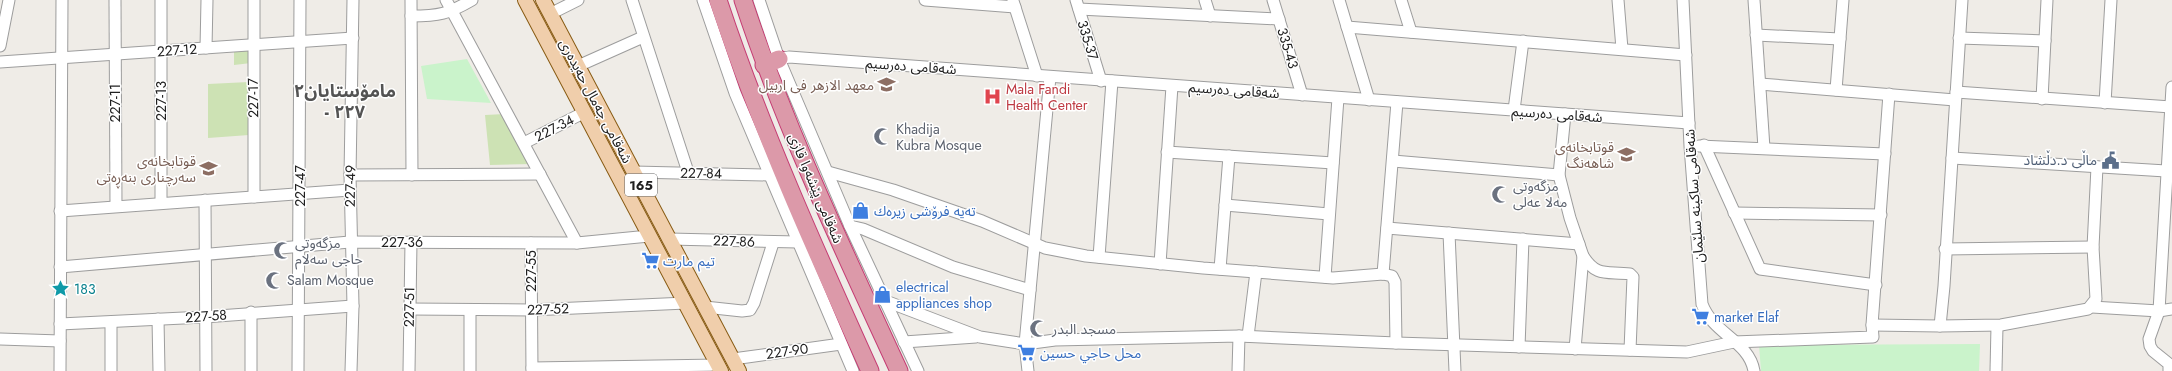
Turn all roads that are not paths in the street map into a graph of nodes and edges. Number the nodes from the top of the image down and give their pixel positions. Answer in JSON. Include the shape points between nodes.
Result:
{"nodes":[{"id":1,"x":9,"y":0,"type":"edge"},
{"id":2,"x":62,"y":0,"type":"edge"},
{"id":3,"x":115,"y":0,"type":"edge"},
{"id":4,"x":161,"y":0,"type":"edge"},
{"id":5,"x":207,"y":0,"type":"edge"},
{"id":6,"x":254,"y":0,"type":"edge"},
{"id":7,"x":300,"y":0,"type":"edge"},
{"id":8,"x":353,"y":0,"type":"edge"},
{"id":9,"x":411,"y":0,"type":"edge"},
{"id":10,"x":446,"y":0,"type":"edge"},
{"id":11,"x":472,"y":0,"type":"edge"},
{"id":12,"x":525,"y":0,"type":"edge"},
{"id":13,"x":543,"y":0,"type":"edge"},
{"id":14,"x":578,"y":0,"type":"edge"},
{"id":15,"x":632,"y":0,"type":"edge"},
{"id":16,"x":703,"y":0,"type":"edge"},
{"id":17,"x":718,"y":0,"type":"edge"},
{"id":18,"x":743,"y":0,"type":"edge"},
{"id":19,"x":759,"y":0,"type":"edge"},
{"id":20,"x":925,"y":0,"type":"edge"},
{"id":21,"x":1205,"y":0,"type":"edge"},
{"id":22,"x":1273,"y":0,"type":"edge"},
{"id":23,"x":1339,"y":0,"type":"edge"},
{"id":24,"x":1402,"y":0,"type":"edge"},
{"id":25,"x":1618,"y":0,"type":"edge"},
{"id":26,"x":1683,"y":0,"type":"edge"},
{"id":27,"x":1754,"y":0,"type":"edge"},
{"id":28,"x":1843,"y":0,"type":"edge"},
{"id":29,"x":1962,"y":0,"type":"edge"},
{"id":30,"x":2047,"y":0,"type":"edge"},
{"id":31,"x":2111,"y":0,"type":"edge"},
{"id":32,"x":1014,"y":4,"type":"edge"},
{"id":33,"x":1077,"y":5,"type":"edge"},
{"id":34,"x":452,"y":12,"type":"junction"},
{"id":35,"x":550,"y":14,"type":"junction"},
{"id":36,"x":411,"y":16,"type":"junction"},
{"id":37,"x":1210,"y":16,"type":"junction"},
{"id":38,"x":1279,"y":19,"type":"junction"},
{"id":39,"x":1347,"y":27,"type":"junction"},
{"id":40,"x":1411,"y":32,"type":"junction"},
{"id":41,"x":1756,"y":35,"type":"junction"},
{"id":42,"x":643,"y":37,"type":"junction"},
{"id":43,"x":353,"y":38,"type":"junction"},
{"id":44,"x":1959,"y":38,"type":"junction"},
{"id":45,"x":300,"y":40,"type":"junction"},
{"id":46,"x":1840,"y":40,"type":"junction"},
{"id":47,"x":1523,"y":41,"type":"junction"},
{"id":48,"x":2045,"y":41,"type":"junction"},
{"id":49,"x":252,"y":45,"type":"junction"},
{"id":50,"x":0,"y":46,"type":"edge"},
{"id":51,"x":206,"y":48,"type":"junction"},
{"id":52,"x":1622,"y":49,"type":"junction"},
{"id":53,"x":161,"y":52,"type":"junction"},
{"id":54,"x":115,"y":55,"type":"junction"},
{"id":55,"x":1686,"y":55,"type":"junction"},
{"id":56,"x":62,"y":59,"type":"junction"},
{"id":57,"x":0,"y":62,"type":"edge"},
{"id":58,"x":772,"y":62,"type":"junction"},
{"id":59,"x":578,"y":66,"type":"junction"},
{"id":60,"x":1036,"y":76,"type":"junction"},
{"id":61,"x":1050,"y":77,"type":"junction"},
{"id":62,"x":1106,"y":81,"type":"junction"},
{"id":63,"x":1760,"y":84,"type":"junction"},
{"id":64,"x":1172,"y":86,"type":"junction"},
{"id":65,"x":2172,"y":87,"type":"edge"},
{"id":66,"x":1836,"y":90,"type":"junction"},
{"id":67,"x":1889,"y":94,"type":"junction"},
{"id":68,"x":1302,"y":95,"type":"junction"},
{"id":69,"x":1956,"y":96,"type":"junction"},
{"id":70,"x":1338,"y":98,"type":"junction"},
{"id":71,"x":2042,"y":99,"type":"junction"},
{"id":72,"x":1370,"y":100,"type":"junction"},
{"id":73,"x":1397,"y":102,"type":"junction"},
{"id":74,"x":2105,"y":103,"type":"junction"},
{"id":75,"x":2171,"y":107,"type":"junction"},
{"id":76,"x":1514,"y":110,"type":"junction"},
{"id":77,"x":585,"y":112,"type":"junction"},
{"id":78,"x":751,"y":113,"type":"junction"},
{"id":79,"x":1565,"y":114,"type":"junction"},
{"id":80,"x":1689,"y":123,"type":"junction"},
{"id":81,"x":524,"y":143,"type":"junction"},
{"id":82,"x":1690,"y":146,"type":"junction"},
{"id":83,"x":1704,"y":146,"type":"junction"},
{"id":84,"x":1764,"y":148,"type":"junction"},
{"id":85,"x":1167,"y":152,"type":"junction"},
{"id":86,"x":1885,"y":154,"type":"junction"},
{"id":87,"x":1230,"y":156,"type":"junction"},
{"id":88,"x":1952,"y":158,"type":"junction"},
{"id":89,"x":1393,"y":161,"type":"junction"},
{"id":90,"x":1333,"y":162,"type":"junction"},
{"id":91,"x":2097,"y":167,"type":"junction"},
{"id":92,"x":810,"y":170,"type":"junction"},
{"id":93,"x":2166,"y":171,"type":"junction"},
{"id":94,"x":634,"y":172,"type":"junction"},
{"id":95,"x":688,"y":172,"type":"junction"},
{"id":96,"x":828,"y":172,"type":"junction"},
{"id":97,"x":540,"y":174,"type":"junction"},
{"id":98,"x":350,"y":175,"type":"junction"},
{"id":99,"x":412,"y":175,"type":"junction"},
{"id":100,"x":769,"y":175,"type":"junction"},
{"id":101,"x":1559,"y":175,"type":"junction"},
{"id":102,"x":786,"y":179,"type":"junction"},
{"id":103,"x":350,"y":190,"type":"junction"},
{"id":104,"x":300,"y":193,"type":"junction"},
{"id":105,"x":254,"y":196,"type":"junction"},
{"id":106,"x":205,"y":200,"type":"junction"},
{"id":107,"x":161,"y":203,"type":"junction"},
{"id":108,"x":1226,"y":205,"type":"junction"},
{"id":109,"x":116,"y":206,"type":"junction"},
{"id":110,"x":60,"y":211,"type":"junction"},
{"id":111,"x":1734,"y":213,"type":"junction"},
{"id":112,"x":1329,"y":214,"type":"junction"},
{"id":113,"x":1881,"y":215,"type":"junction"},
{"id":114,"x":830,"y":220,"type":"junction"},
{"id":115,"x":850,"y":226,"type":"junction"},
{"id":116,"x":1388,"y":228,"type":"junction"},
{"id":117,"x":1449,"y":233,"type":"junction"},
{"id":118,"x":650,"y":236,"type":"junction"},
{"id":119,"x":802,"y":236,"type":"junction"},
{"id":120,"x":670,"y":239,"type":"junction"},
{"id":121,"x":1523,"y":239,"type":"junction"},
{"id":122,"x":350,"y":242,"type":"junction"},
{"id":123,"x":411,"y":242,"type":"junction"},
{"id":124,"x":531,"y":242,"type":"junction"},
{"id":125,"x":577,"y":243,"type":"junction"},
{"id":126,"x":773,"y":243,"type":"junction"},
{"id":127,"x":1035,"y":243,"type":"junction"},
{"id":128,"x":1579,"y":244,"type":"junction"},
{"id":129,"x":299,"y":246,"type":"junction"},
{"id":130,"x":2093,"y":247,"type":"junction"},
{"id":131,"x":1945,"y":249,"type":"junction"},
{"id":132,"x":205,"y":255,"type":"junction"},
{"id":133,"x":1583,"y":256,"type":"junction"},
{"id":134,"x":1099,"y":257,"type":"junction"},
{"id":135,"x":1160,"y":264,"type":"junction"},
{"id":136,"x":60,"y":267,"type":"junction"},
{"id":137,"x":1220,"y":269,"type":"junction"},
{"id":138,"x":1256,"y":272,"type":"junction"},
{"id":139,"x":1383,"y":274,"type":"junction"},
{"id":140,"x":1325,"y":277,"type":"junction"},
{"id":141,"x":1876,"y":284,"type":"junction"},
{"id":142,"x":1030,"y":290,"type":"junction"},
{"id":143,"x":883,"y":300,"type":"junction"},
{"id":144,"x":686,"y":304,"type":"junction"},
{"id":145,"x":353,"y":306,"type":"junction"},
{"id":146,"x":2092,"y":306,"type":"junction"},
{"id":147,"x":298,"y":309,"type":"junction"},
{"id":148,"x":409,"y":309,"type":"junction"},
{"id":149,"x":2172,"y":309,"type":"edge"},
{"id":150,"x":470,"y":310,"type":"junction"},
{"id":151,"x":531,"y":310,"type":"junction"},
{"id":152,"x":707,"y":311,"type":"junction"},
{"id":153,"x":2159,"y":311,"type":"junction"},
{"id":154,"x":251,"y":312,"type":"junction"},
{"id":155,"x":204,"y":317,"type":"junction"},
{"id":156,"x":158,"y":319,"type":"junction"},
{"id":157,"x":111,"y":322,"type":"junction"},
{"id":158,"x":695,"y":322,"type":"junction"},
{"id":159,"x":60,"y":324,"type":"junction"},
{"id":160,"x":1872,"y":325,"type":"junction"},
{"id":161,"x":1940,"y":326,"type":"junction"},
{"id":162,"x":1997,"y":326,"type":"junction"},
{"id":163,"x":1243,"y":336,"type":"junction"},
{"id":164,"x":980,"y":337,"type":"junction"},
{"id":165,"x":0,"y":339,"type":"edge"},
{"id":166,"x":60,"y":341,"type":"junction"},
{"id":167,"x":904,"y":342,"type":"junction"},
{"id":168,"x":1734,"y":342,"type":"junction"},
{"id":169,"x":1396,"y":343,"type":"junction"},
{"id":170,"x":841,"y":344,"type":"junction"},
{"id":171,"x":1025,"y":344,"type":"junction"},
{"id":172,"x":1455,"y":345,"type":"junction"},
{"id":173,"x":1519,"y":347,"type":"junction"},
{"id":174,"x":1575,"y":349,"type":"junction"},
{"id":175,"x":1630,"y":350,"type":"junction"},
{"id":176,"x":736,"y":365,"type":"edge"},
{"id":177,"x":720,"y":368,"type":"edge"},
{"id":178,"x":532,"y":369,"type":"edge"},
{"id":179,"x":594,"y":369,"type":"edge"},
{"id":180,"x":60,"y":371,"type":"edge"},
{"id":181,"x":111,"y":371,"type":"edge"},
{"id":182,"x":158,"y":371,"type":"edge"},
{"id":183,"x":206,"y":371,"type":"edge"},
{"id":184,"x":252,"y":371,"type":"edge"},
{"id":185,"x":298,"y":371,"type":"edge"},
{"id":186,"x":351,"y":371,"type":"edge"},
{"id":187,"x":409,"y":371,"type":"edge"},
{"id":188,"x":470,"y":371,"type":"edge"},
{"id":189,"x":854,"y":371,"type":"edge"},
{"id":190,"x":870,"y":371,"type":"edge"},
{"id":191,"x":899,"y":371,"type":"edge"},
{"id":192,"x":918,"y":371,"type":"edge"},
{"id":193,"x":1028,"y":371,"type":"edge"},
{"id":194,"x":1238,"y":371,"type":"edge"},
{"id":195,"x":1455,"y":371,"type":"edge"},
{"id":196,"x":1754,"y":371,"type":"edge"},
{"id":197,"x":1996,"y":371,"type":"edge"},
{"id":198,"x":2169,"y":371,"type":"edge"}],
"edges":[{"from":1,"to":50,"type":"street"},
{"from":2,"to":56,"type":"street"},
{"from":3,"to":54,"type":"street","name":"227-11"},
{"from":4,"to":53,"type":"street","name":"227-13"},
{"from":5,"to":51,"type":"street"},
{"from":6,"to":49,"type":"street","name":"227-17"},
{"from":7,"to":45,"type":"street","name":"227-47"},
{"from":8,"to":43,"type":"street","name":"227-49"},
{"from":9,"to":36,"type":"street"},
{"from":10,"to":34,"type":"street"},
{"from":11,"to":34,"type":"street"},
{"from":12,"to":77,"type":"main road","name":"شەقامی جەمال حەیدەری","number":"165"},
{"from":13,"to":35,"type":"main road","name":"شەقامی جەمال حەیدەری","number":"165"},
{"from":14,"to":35,"type":"street"},
{"from":15,"to":42,"type":"street"},
{"from":16,"to":78,"type":"street","via":[[724,63]]},
{"from":17,"to":78,"type":"highway","name":"شەقامی پێشەوا قازی"},
{"from":18,"to":58,"type":"highway","name":"شەقامی پێشەوا قازی"},
{"from":19,"to":58,"type":"street"},
{"from":20,"to":32,"type":"street"},
{"from":21,"to":37,"type":"street"},
{"from":22,"to":38,"type":"street","name":"335-43"},
{"from":23,"to":39,"type":"street"},
{"from":24,"to":40,"type":"street"},
{"from":25,"to":52,"type":"street"},
{"from":26,"to":55,"type":"street","name":"شەقامی ساکینە سلێمان"},
{"from":27,"to":41,"type":"street"},
{"from":28,"to":46,"type":"street"},
{"from":29,"to":44,"type":"street"},
{"from":30,"to":48,"type":"street"},
{"from":31,"to":74,"type":"street"},
{"from":32,"to":60,"type":"street"},
{"from":33,"to":37,"type":"street"},
{"from":33,"to":62,"type":"street","name":"335-37"},
{"from":34,"to":36,"type":"street","via":[[433,16]]},
{"from":34,"to":81,"type":"street"},
{"from":35,"to":59,"type":"main road","name":"شەقامی جەمال حەیدەری","number":"165"},
{"from":36,"to":99,"type":"street"},
{"from":37,"to":38,"type":"street"},
{"from":38,"to":68,"type":"street","name":"335-43"},
{"from":39,"to":40,"type":"street"},
{"from":39,"to":72,"type":"street"},
{"from":40,"to":47,"type":"street"},
{"from":41,"to":46,"type":"street"},
{"from":41,"to":63,"type":"street"},
{"from":42,"to":59,"type":"street"},
{"from":42,"to":95,"type":"street"},
{"from":43,"to":45,"type":"street","name":"227-12"},
{"from":43,"to":98,"type":"street","name":"227-49"},
{"from":44,"to":48,"type":"street"},
{"from":44,"to":69,"type":"street"},
{"from":45,"to":49,"type":"street","name":"227-12"},
{"from":45,"to":104,"type":"street","name":"227-47"},
{"from":46,"to":66,"type":"street"},
{"from":47,"to":52,"type":"street"},
{"from":47,"to":76,"type":"street"},
{"from":48,"to":71,"type":"street"},
{"from":49,"to":51,"type":"street","name":"227-12"},
{"from":49,"to":105,"type":"street","name":"227-17"},
{"from":51,"to":53,"type":"street","name":"227-12"},
{"from":52,"to":55,"type":"street"},
{"from":53,"to":54,"type":"street","name":"227-12"},
{"from":53,"to":107,"type":"street","name":"227-13"},
{"from":54,"to":56,"type":"street","name":"227-12"},
{"from":54,"to":109,"type":"street","name":"227-11"},
{"from":55,"to":80,"type":"street","name":"شەقامی ساکینە سلێمان"},
{"from":56,"to":57,"type":"street","name":"227-12"},
{"from":56,"to":110,"type":"street"},
{"from":58,"to":60,"type":"street","name":"شەقامی دەرسیم","via":[[796,58]]},
{"from":58,"to":92,"type":"highway","name":"شەقامی پێشەوا قازی"},
{"from":58,"to":96,"type":"street"},
{"from":59,"to":94,"type":"main road","name":"شەقامی جەمال حەیدەری","number":"165"},
{"from":60,"to":61,"type":"street","name":"شەقامی دەرسیم"},
{"from":61,"to":62,"type":"street","name":"شەقامی دەرسیم"},
{"from":61,"to":127,"type":"street"},
{"from":62,"to":64,"type":"street","name":"شەقامی دەرسیم"},
{"from":62,"to":134,"type":"street"},
{"from":63,"to":66,"type":"street"},
{"from":63,"to":84,"type":"street"},
{"from":64,"to":68,"type":"street","name":"شەقامی دەرسیم"},
{"from":64,"to":85,"type":"street"},
{"from":65,"to":75,"type":"street"},
{"from":66,"to":67,"type":"street"},
{"from":67,"to":69,"type":"street"},
{"from":67,"to":86,"type":"street"},
{"from":68,"to":70,"type":"street","name":"شەقامی دەرسیم"},
{"from":69,"to":71,"type":"street"},
{"from":69,"to":88,"type":"street"},
{"from":70,"to":72,"type":"street","name":"شەقامی دەرسیم"},
{"from":70,"to":90,"type":"street"},
{"from":71,"to":74,"type":"street"},
{"from":72,"to":73,"type":"street","name":"شەقامی دەرسیم"},
{"from":73,"to":76,"type":"street","name":"شەقامی دەرسیم"},
{"from":73,"to":89,"type":"street"},
{"from":74,"to":75,"type":"street"},
{"from":75,"to":93,"type":"street"},
{"from":76,"to":79,"type":"street","name":"شەقامی دەرسیم"},
{"from":77,"to":81,"type":"street","name":"227-34"},
{"from":77,"to":118,"type":"main road","name":"شەقامی جەمال حەیدەری","number":"165"},
{"from":78,"to":100,"type":"street"},
{"from":78,"to":102,"type":"highway","name":"شەقامی پێشەوا قازی"},
{"from":79,"to":80,"type":"street","name":"شەقامی دەرسیم"},
{"from":79,"to":101,"type":"street"},
{"from":80,"to":82,"type":"street","name":"شەقامی ساکینە سلێمان"},
{"from":81,"to":97,"type":"street"},
{"from":82,"to":83,"type":"street"},
{"from":82,"to":168,"type":"street","name":"شەقامی ساکینە سلێمان","via":[[1702,304],[1709,319]]},
{"from":83,"to":84,"type":"street"},
{"from":83,"to":111,"type":"street"},
{"from":84,"to":86,"type":"street"},
{"from":85,"to":87,"type":"street"},
{"from":85,"to":135,"type":"street"},
{"from":86,"to":113,"type":"street"},
{"from":87,"to":90,"type":"street"},
{"from":87,"to":108,"type":"street"},
{"from":88,"to":91,"type":"street"},
{"from":88,"to":131,"type":"street"},
{"from":89,"to":101,"type":"street"},
{"from":89,"to":116,"type":"street"},
{"from":90,"to":112,"type":"street"},
{"from":91,"to":93,"type":"street"},
{"from":91,"to":130,"type":"street"},
{"from":92,"to":102,"type":"highway","via":[[810,178],[803,186],[794,186]]},
{"from":92,"to":114,"type":"highway","name":"شەقامی پێشەوا قازی"},
{"from":93,"to":153,"type":"street"},
{"from":94,"to":95,"type":"street","name":"227-84"},
{"from":94,"to":120,"type":"main road","name":"شەقامی جەمال حەیدەری","number":"165"},
{"from":95,"to":100,"type":"street","name":"227-84"},
{"from":96,"to":115,"type":"street"},
{"from":96,"to":127,"type":"street","via":[[894,190]]},
{"from":97,"to":99,"type":"street"},
{"from":97,"to":125,"type":"street"},
{"from":98,"to":99,"type":"street"},
{"from":98,"to":103,"type":"street","name":"227-49"},
{"from":100,"to":119,"type":"street"},
{"from":101,"to":128,"type":"street"},
{"from":102,"to":119,"type":"highway","name":"شەقامی پێشەوا قازی"},
{"from":103,"to":104,"type":"street"},
{"from":103,"to":122,"type":"street","name":"227-49"},
{"from":104,"to":105,"type":"street"},
{"from":104,"to":129,"type":"street","name":"227-47"},
{"from":105,"to":106,"type":"street"},
{"from":106,"to":107,"type":"street"},
{"from":106,"to":132,"type":"street"},
{"from":107,"to":109,"type":"street"},
{"from":108,"to":112,"type":"street"},
{"from":108,"to":137,"type":"street"},
{"from":109,"to":110,"type":"street"},
{"from":110,"to":136,"type":"street"},
{"from":111,"to":113,"type":"street"},
{"from":111,"to":141,"type":"street","via":[[1760,269]]},
{"from":112,"to":140,"type":"street"},
{"from":113,"to":141,"type":"street"},
{"from":114,"to":119,"type":"highway","via":[[823,214],[814,215],[808,221]]},
{"from":114,"to":191,"type":"highway","name":"شەقامی پێشەوا قازی"},
{"from":115,"to":142,"type":"street","via":[[863,229],[953,267]]},
{"from":115,"to":143,"type":"street"},
{"from":116,"to":117,"type":"street"},
{"from":116,"to":139,"type":"street"},
{"from":117,"to":121,"type":"street"},
{"from":117,"to":172,"type":"street"},
{"from":118,"to":125,"type":"street","name":"227-36"},
{"from":118,"to":144,"type":"main road","name":"شەقامی جەمال حەیدەری","number":"165"},
{"from":119,"to":126,"type":"street","name":"227-86"},
{"from":119,"to":170,"type":"street"},
{"from":119,"to":190,"type":"highway","name":"شەقامی پێشەوا قازی"},
{"from":120,"to":126,"type":"street","name":"227-86"},
{"from":120,"to":152,"type":"main road","name":"شەقامی جەمال حەیدەری","number":"165"},
{"from":121,"to":128,"type":"street"},
{"from":121,"to":173,"type":"street"},
{"from":122,"to":123,"type":"street","name":"227-36"},
{"from":122,"to":129,"type":"street","name":"227-36"},
{"from":122,"to":145,"type":"street","name":"227-49"},
{"from":123,"to":124,"type":"street","name":"227-36"},
{"from":123,"to":148,"type":"street","name":"227-51"},
{"from":124,"to":125,"type":"street","name":"227-36"},
{"from":124,"to":151,"type":"street","name":"227-55"},
{"from":126,"to":152,"type":"street","via":[[750,310]]},
{"from":127,"to":134,"type":"street","via":[[1044,248]]},
{"from":127,"to":142,"type":"street"},
{"from":128,"to":133,"type":"street"},
{"from":129,"to":132,"type":"street","name":"227-36"},
{"from":129,"to":147,"type":"street","name":"227-47"},
{"from":130,"to":131,"type":"street"},
{"from":130,"to":146,"type":"street","via":[[2096,299]]},
{"from":131,"to":161,"type":"street"},
{"from":132,"to":136,"type":"street","name":"227-36"},
{"from":132,"to":155,"type":"street"},
{"from":133,"to":174,"type":"street"},
{"from":133,"to":175,"type":"street","via":[[1591,268],[1630,274],[1633,277]]},
{"from":134,"to":135,"type":"street"},
{"from":135,"to":137,"type":"street"},
{"from":136,"to":159,"type":"street"},
{"from":137,"to":138,"type":"street"},
{"from":138,"to":140,"type":"street"},
{"from":138,"to":163,"type":"street"},
{"from":139,"to":140,"type":"street"},
{"from":139,"to":169,"type":"street","via":[[1392,276],[1395,282]]},
{"from":141,"to":160,"type":"street"},
{"from":142,"to":171,"type":"street"},
{"from":143,"to":164,"type":"street"},
{"from":143,"to":167,"type":"street"},
{"from":144,"to":151,"type":"street","name":"227-52"},
{"from":144,"to":158,"type":"main road","name":"شەقامی جەمال حەیدەری","number":"165"},
{"from":145,"to":147,"type":"street","name":"227-58"},
{"from":145,"to":186,"type":"street","name":"227-49"},
{"from":146,"to":153,"type":"street"},
{"from":146,"to":162,"type":"street","via":[[2088,310]]},
{"from":147,"to":154,"type":"street","name":"227-58"},
{"from":147,"to":185,"type":"street","name":"227-47"},
{"from":148,"to":150,"type":"street","name":"227-52"},
{"from":148,"to":187,"type":"street","name":"227-51"},
{"from":149,"to":153,"type":"street"},
{"from":150,"to":151,"type":"street","name":"227-52"},
{"from":150,"to":188,"type":"street"},
{"from":151,"to":178,"type":"street","name":"227-55"},
{"from":152,"to":158,"type":"main road"},
{"from":152,"to":176,"type":"main road","name":"شەقامی جەمال حەیدەری","number":"165"},
{"from":153,"to":198,"type":"street","via":[[2149,340],[2150,346],[2166,360]]},
{"from":154,"to":155,"type":"street","name":"227-58"},
{"from":154,"to":184,"type":"street"},
{"from":155,"to":156,"type":"street","name":"227-58"},
{"from":155,"to":183,"type":"street"},
{"from":156,"to":157,"type":"street","name":"227-58"},
{"from":156,"to":182,"type":"street"},
{"from":157,"to":159,"type":"street","name":"227-58"},
{"from":157,"to":181,"type":"street"},
{"from":158,"to":177,"type":"main road","name":"شەقامی جەمال حەیدەری","number":"165"},
{"from":159,"to":166,"type":"street"},
{"from":160,"to":161,"type":"street"},
{"from":160,"to":168,"type":"street","via":[[1873,337]]},
{"from":161,"to":162,"type":"street"},
{"from":162,"to":197,"type":"street"},
{"from":163,"to":169,"type":"street"},
{"from":163,"to":171,"type":"street","via":[[1055,340]]},
{"from":163,"to":194,"type":"street"},
{"from":164,"to":167,"type":"street"},
{"from":164,"to":171,"type":"street"},
{"from":165,"to":166,"type":"street"},
{"from":166,"to":180,"type":"street"},
{"from":167,"to":192,"type":"street"},
{"from":168,"to":175,"type":"street","via":[[1687,352]]},
{"from":168,"to":196,"type":"street","name":"شەقامی ساکینە سلێمان","via":[[1749,356]]},
{"from":169,"to":172,"type":"street"},
{"from":170,"to":176,"type":"street","name":"227-90"},
{"from":170,"to":189,"type":"street"},
{"from":171,"to":193,"type":"street"},
{"from":172,"to":173,"type":"street"},
{"from":172,"to":195,"type":"street"},
{"from":173,"to":174,"type":"street"},
{"from":174,"to":175,"type":"street"},
{"from":177,"to":179,"type":"street"},
{"from":178,"to":179,"type":"street"}]}
